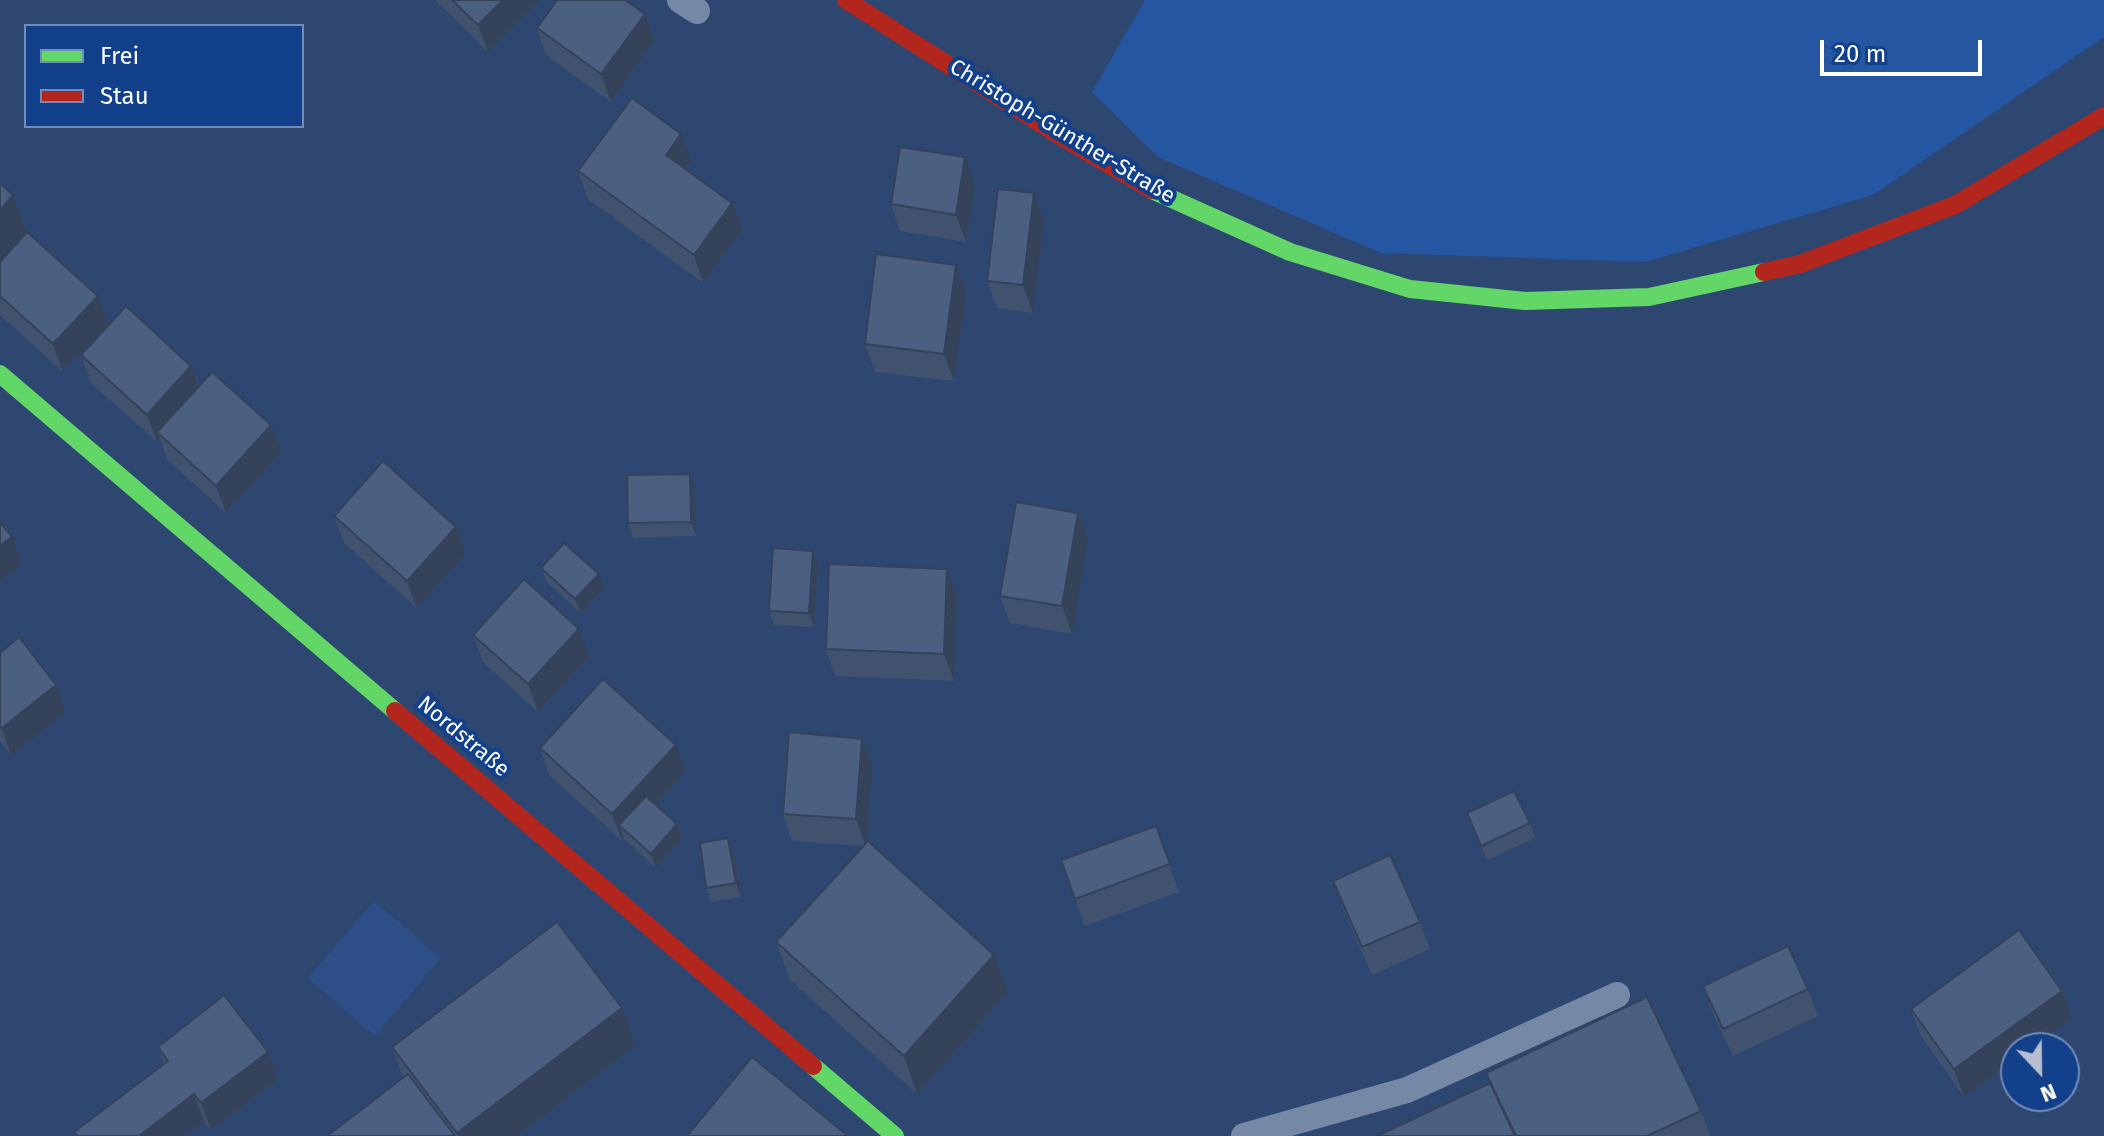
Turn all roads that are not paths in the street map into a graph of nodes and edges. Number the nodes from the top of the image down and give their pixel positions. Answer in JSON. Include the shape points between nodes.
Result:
{"nodes":[{"id":1,"x":846,"y":0,"type":"edge"},
{"id":2,"x":2104,"y":116,"type":"edge"},
{"id":3,"x":0,"y":374,"type":"edge"},
{"id":4,"x":1617,"y":995,"type":"dead end"},
{"id":5,"x":895,"y":1136,"type":"edge"},
{"id":6,"x":1244,"y":1136,"type":"edge"}],
"edges":[{"from":1,"to":2,"type":"street","name":"Christoph-Günther-Straße","via":[[1144,186],[1290,252],[1410,289],[1525,301],[1649,297],[1800,264],[1955,205]]},
{"from":3,"to":5,"type":"street","name":"Nordstraße"},
{"from":4,"to":6,"type":"lane","via":[[1407,1090]]}]}
